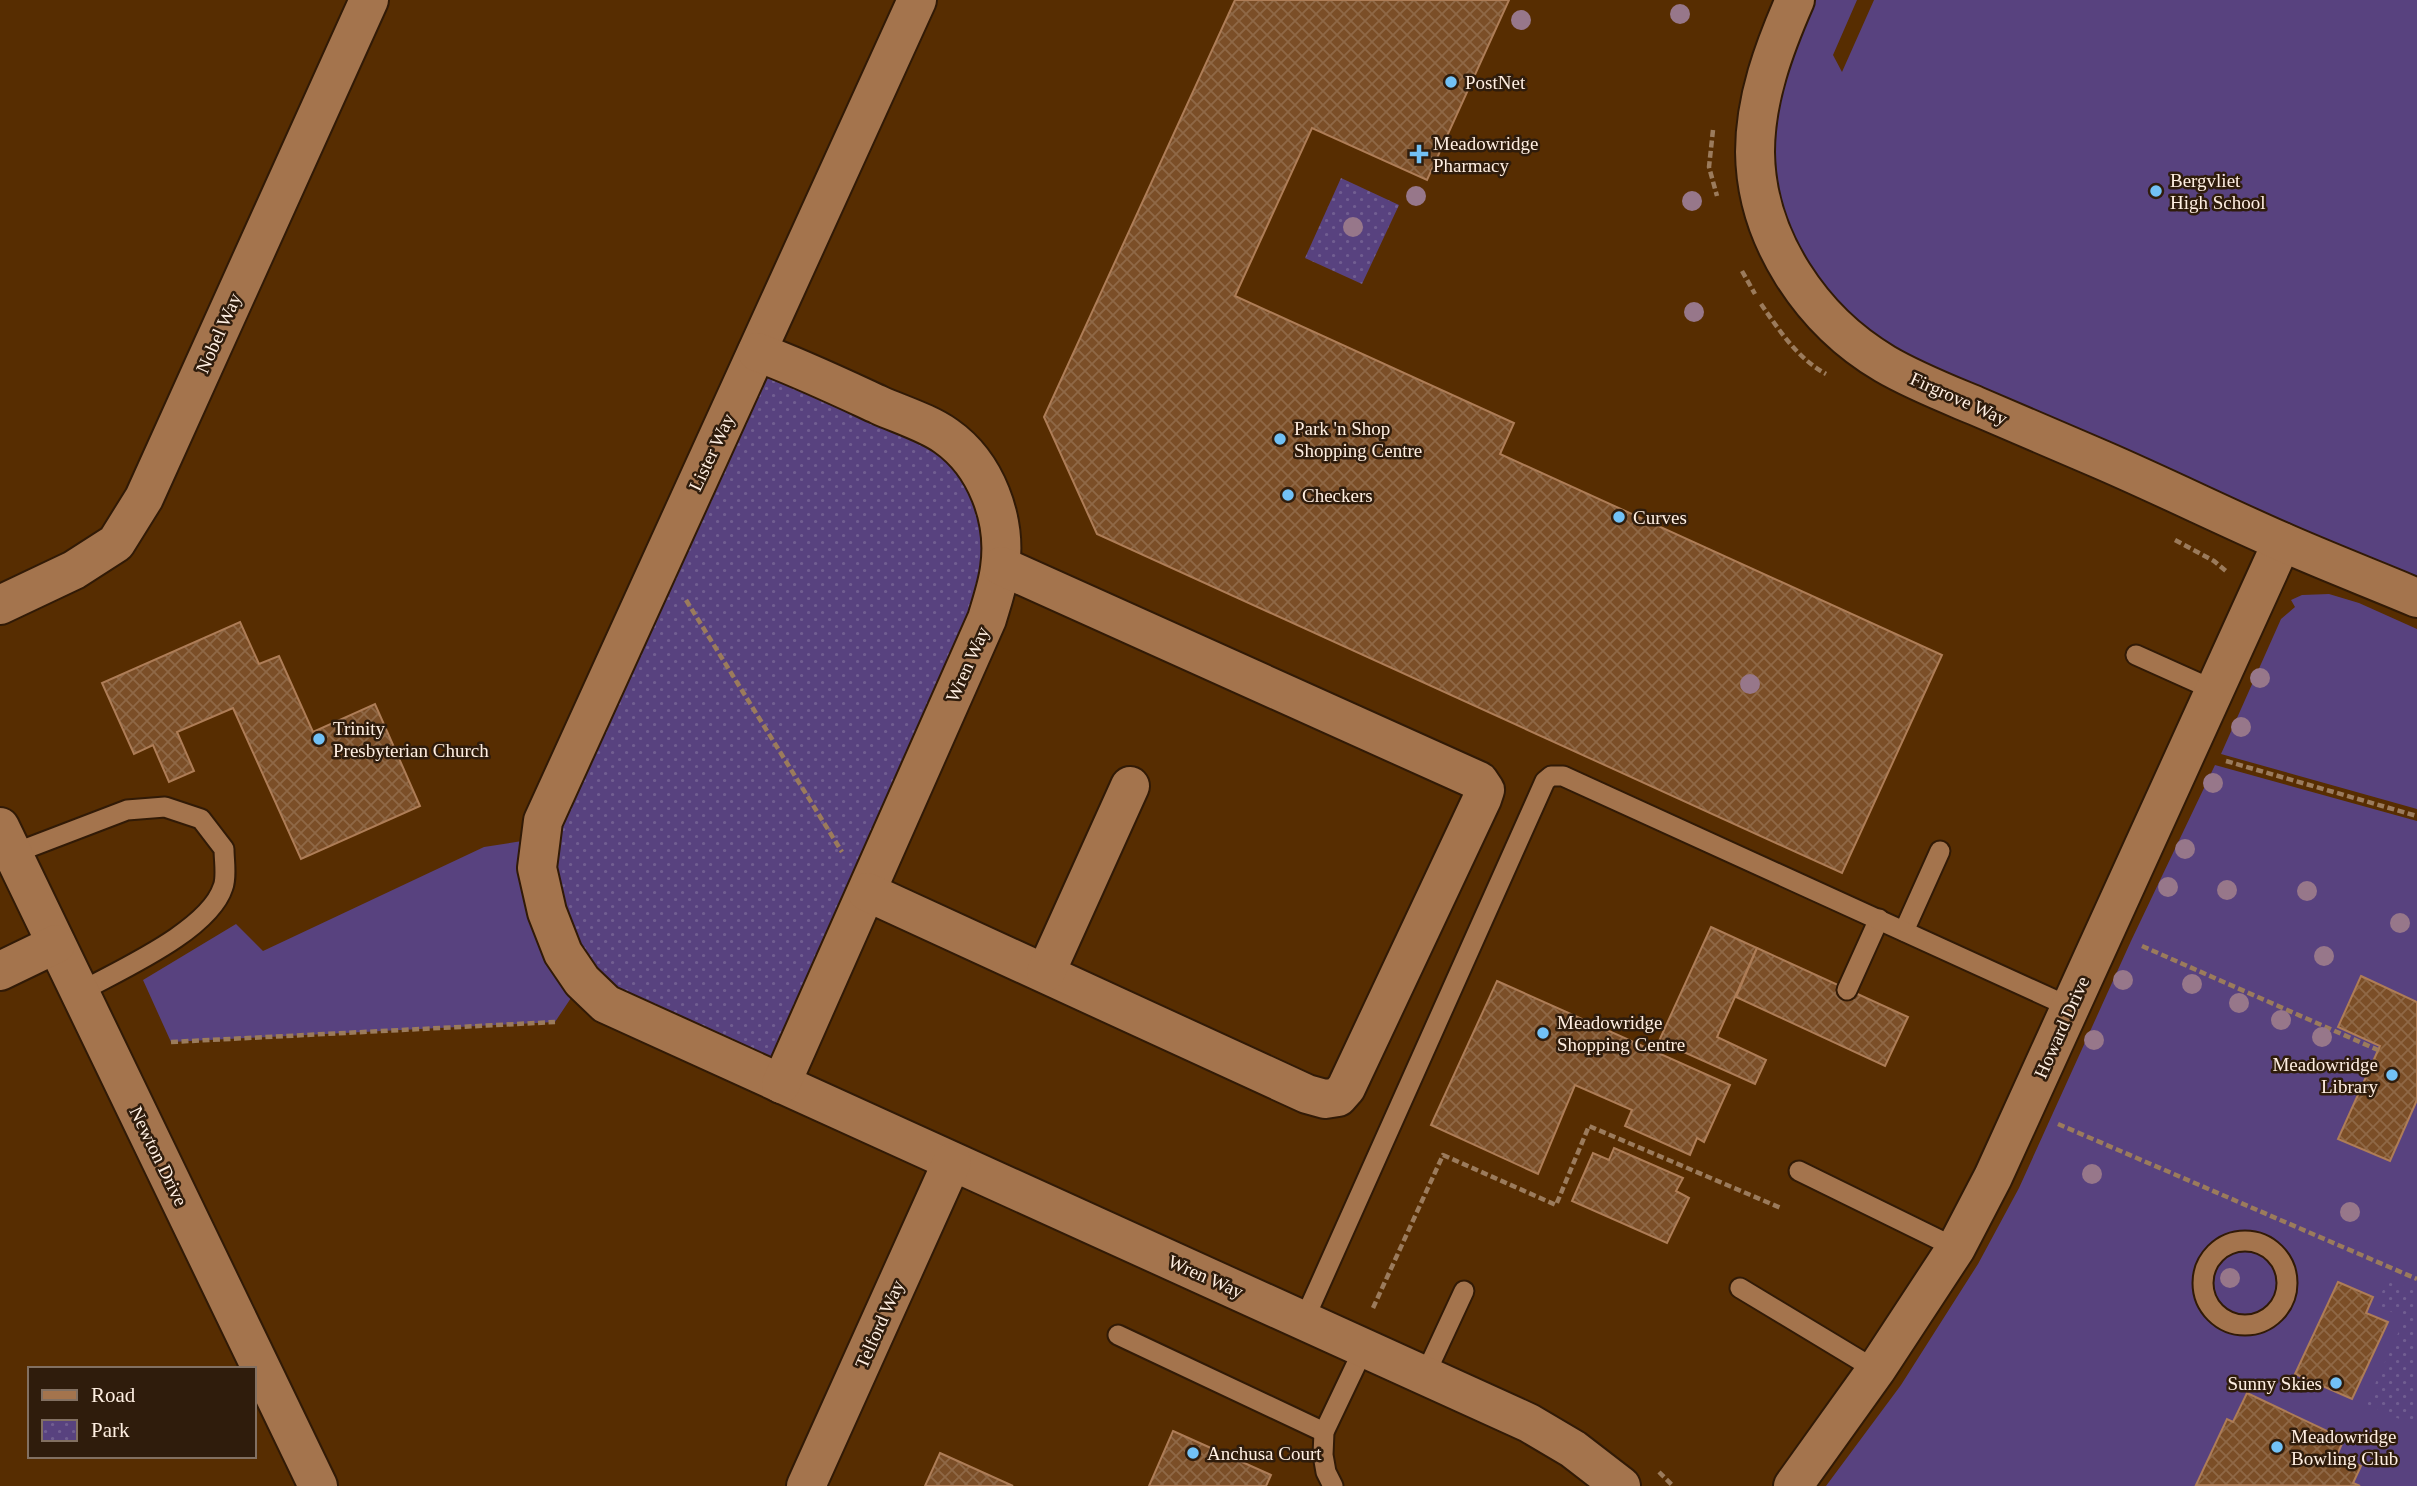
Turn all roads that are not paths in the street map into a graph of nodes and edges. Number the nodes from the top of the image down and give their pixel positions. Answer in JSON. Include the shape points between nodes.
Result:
{"nodes":[{"id":1,"x":369,"y":0,"type":"edge"},
{"id":2,"x":917,"y":0,"type":"edge"},
{"id":3,"x":1795,"y":0,"type":"edge"},
{"id":4,"x":757,"y":352,"type":"junction"},
{"id":5,"x":2282,"y":541,"type":"junction"},
{"id":6,"x":1001,"y":566,"type":"junction"},
{"id":7,"x":2417,"y":598,"type":"edge"},
{"id":8,"x":0,"y":605,"type":"edge"},
{"id":9,"x":2136,"y":655,"type":"dead end"},
{"id":10,"x":2214,"y":690,"type":"junction"},
{"id":11,"x":1130,"y":786,"type":"dead end"},
{"id":12,"x":6,"y":841,"type":"edge"},
{"id":13,"x":1940,"y":851,"type":"dead end"},
{"id":14,"x":867,"y":892,"type":"junction"},
{"id":15,"x":547,"y":912,"type":"joint"},
{"id":16,"x":1880,"y":919,"type":"junction"},
{"id":17,"x":1904,"y":931,"type":"junction"},
{"id":18,"x":56,"y":944,"type":"junction"},
{"id":19,"x":0,"y":971,"type":"edge"},
{"id":20,"x":1046,"y":972,"type":"junction"},
{"id":21,"x":1847,"y":990,"type":"dead end"},
{"id":22,"x":80,"y":992,"type":"junction"},
{"id":23,"x":2070,"y":1007,"type":"junction"},
{"id":24,"x":781,"y":1084,"type":"junction"},
{"id":25,"x":952,"y":1162,"type":"junction"},
{"id":26,"x":1799,"y":1171,"type":"dead end"},
{"id":27,"x":1956,"y":1248,"type":"junction"},
{"id":28,"x":2206,"y":1268,"type":"joint"},
{"id":29,"x":1740,"y":1288,"type":"dead end"},
{"id":30,"x":1464,"y":1291,"type":"dead end"},
{"id":31,"x":1304,"y":1320,"type":"junction"},
{"id":32,"x":1118,"y":1335,"type":"dead end"},
{"id":33,"x":1364,"y":1348,"type":"junction"},
{"id":34,"x":1876,"y":1370,"type":"junction"},
{"id":35,"x":1425,"y":1375,"type":"junction"},
{"id":36,"x":1324,"y":1432,"type":"junction"},
{"id":37,"x":318,"y":1486,"type":"edge"},
{"id":38,"x":806,"y":1486,"type":"edge"},
{"id":39,"x":1333,"y":1486,"type":"edge"},
{"id":40,"x":1621,"y":1486,"type":"edge"},
{"id":41,"x":1793,"y":1486,"type":"edge"}],
"edges":[{"from":1,"to":8,"type":"street","name":"Nobel Way","via":[[144,498],[116,543],[74,570]]},
{"from":2,"to":4,"type":"street","name":"Lister Way"},
{"from":3,"to":5,"type":"street","name":"Firgrove Way","via":[[1761,93],[1755,153],[1773,233],[1799,285],[1817,309],[1860,348],[1925,384]]},
{"from":4,"to":6,"type":"street","name":"Wren Way","via":[[945,435],[982,475],[997,516]]},
{"from":4,"to":15,"type":"street","name":"Lister Way","via":[[543,821],[537,868]]},
{"from":5,"to":7,"type":"street","name":"Firgrove Way"},
{"from":5,"to":10,"type":"street","name":"Howard Drive"},
{"from":6,"to":14,"type":"street","name":"Wren Way","via":[[988,619]]},
{"from":6,"to":20,"type":"street","via":[[1479,781],[1485,790],[1338,1097],[1307,1094]]},
{"from":9,"to":10,"type":"lane"},
{"from":10,"to":23,"type":"street","name":"Howard Drive"},
{"from":11,"to":20,"type":"street"},
{"from":12,"to":18,"type":"street","name":"Newton Drive"},
{"from":12,"to":22,"type":"lane","via":[[127,810],[165,807],[201,819],[224,849],[223,887],[204,918],[178,938]]},
{"from":13,"to":17,"type":"lane"},
{"from":14,"to":20,"type":"street"},
{"from":14,"to":24,"type":"street","name":"Wren Way"},
{"from":15,"to":24,"type":"street","name":"Wren Way","via":[[563,953],[582,981],[607,1004]]},
{"from":16,"to":17,"type":"lane"},
{"from":16,"to":21,"type":"lane"},
{"from":16,"to":31,"type":"lane","via":[[1563,776],[1551,776]]},
{"from":17,"to":23,"type":"lane"},
{"from":18,"to":19,"type":"street"},
{"from":18,"to":22,"type":"street","name":"Newton Drive"},
{"from":22,"to":37,"type":"street","name":"Newton Drive"},
{"from":23,"to":27,"type":"street","name":"Howard Drive"},
{"from":24,"to":25,"type":"street","name":"Wren Way"},
{"from":25,"to":31,"type":"street","name":"Wren Way"},
{"from":25,"to":38,"type":"street","name":"Telford Way"},
{"from":26,"to":27,"type":"lane"},
{"from":27,"to":34,"type":"street","name":"Howard Drive"},
{"from":28,"to":28,"type":"lane","via":[[2214,1254],[2228,1245],[2260,1243],[2284,1265],[2285,1297],[2263,1321],[2231,1322],[2217,1314],[2207,1300]]},
{"from":29,"to":34,"type":"lane"},
{"from":30,"to":35,"type":"lane"},
{"from":31,"to":33,"type":"street","name":"Wren Way"},
{"from":32,"to":36,"type":"lane"},
{"from":33,"to":35,"type":"street","name":"Wren Way"},
{"from":33,"to":36,"type":"lane"},
{"from":34,"to":41,"type":"street","name":"Howard Drive"},
{"from":35,"to":40,"type":"street","name":"Wren Way","via":[[1529,1423]]},
{"from":36,"to":39,"type":"lane","via":[[1323,1455]]}]}
